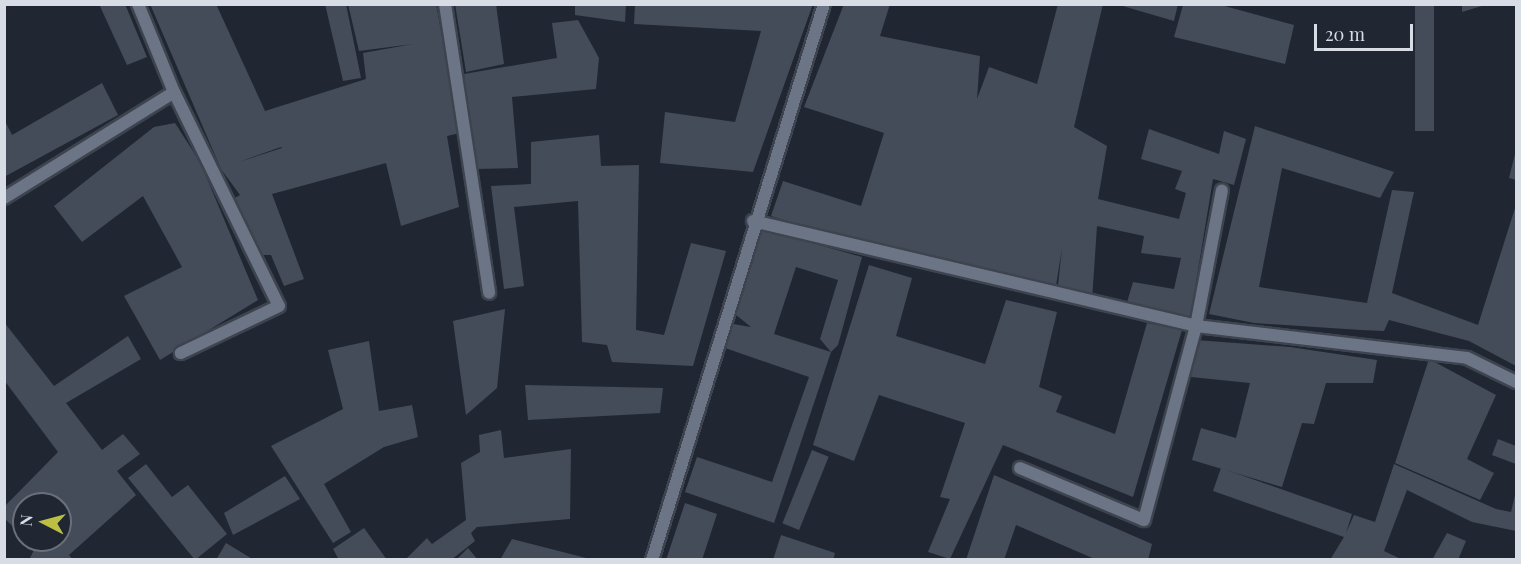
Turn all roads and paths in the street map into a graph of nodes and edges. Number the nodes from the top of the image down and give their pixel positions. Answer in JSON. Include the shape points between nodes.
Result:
{"nodes":[{"id":1,"x":138,"y":4,"type":"edge"},
{"id":2,"x":445,"y":4,"type":"edge"},
{"id":3,"x":824,"y":4,"type":"edge"},
{"id":4,"x":174,"y":92,"type":"junction"},
{"id":5,"x":1222,"y":190,"type":"dead end"},
{"id":6,"x":4,"y":198,"type":"edge"},
{"id":7,"x":753,"y":221,"type":"junction"},
{"id":8,"x":489,"y":293,"type":"dead end"},
{"id":9,"x":1196,"y":326,"type":"junction"},
{"id":10,"x":182,"y":353,"type":"dead end"},
{"id":11,"x":1516,"y":382,"type":"edge"},
{"id":12,"x":1020,"y":468,"type":"dead end"},
{"id":13,"x":652,"y":560,"type":"edge"}],
"edges":[{"from":1,"to":4,"type":"street"},
{"from":2,"to":8,"type":"street"},
{"from":3,"to":7,"type":"street"},
{"from":4,"to":6,"type":"street"},
{"from":4,"to":10,"type":"street","via":[[279,306]]},
{"from":5,"to":9,"type":"street"},
{"from":7,"to":9,"type":"street"},
{"from":7,"to":13,"type":"street"},
{"from":9,"to":11,"type":"street","via":[[1406,347],[1467,358]]},
{"from":9,"to":12,"type":"street","via":[[1144,520]]}]}
